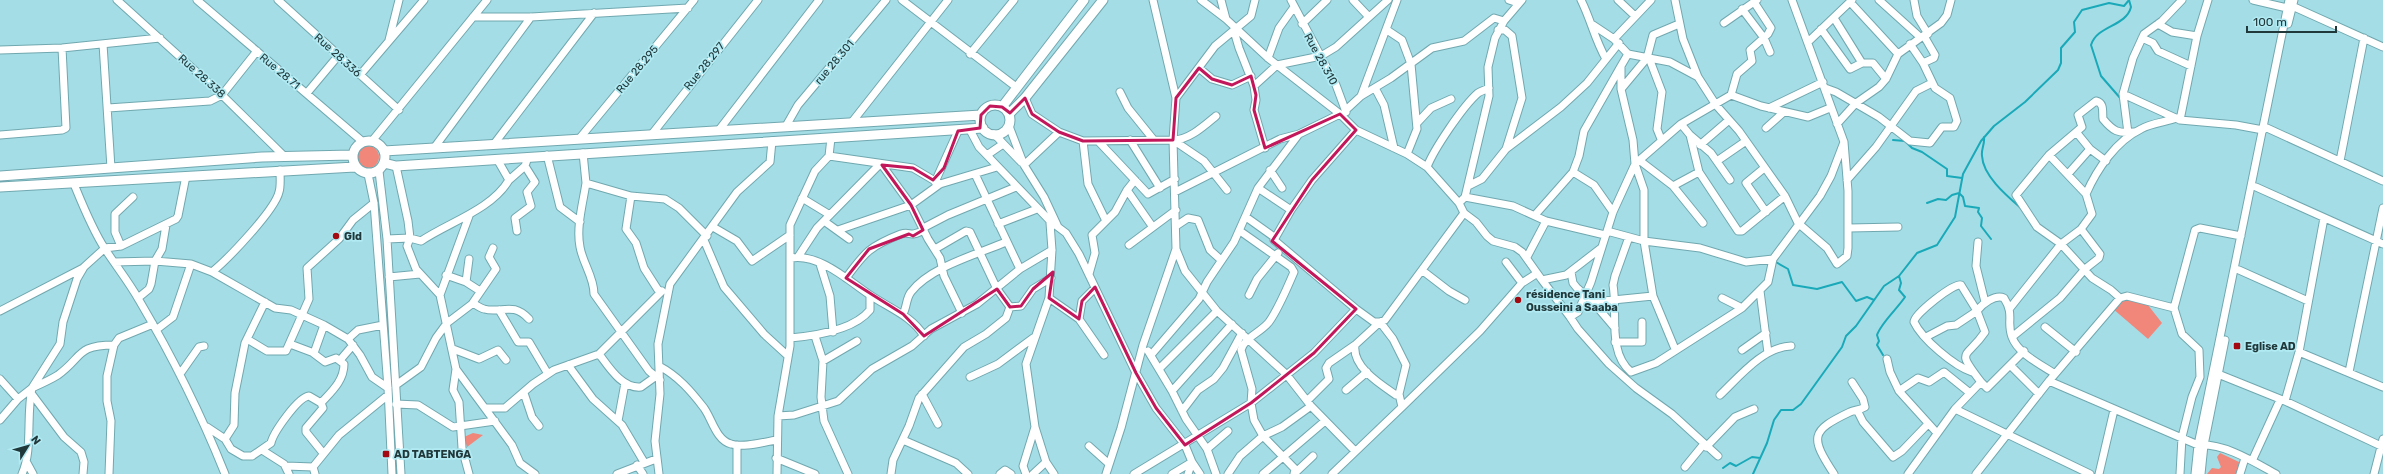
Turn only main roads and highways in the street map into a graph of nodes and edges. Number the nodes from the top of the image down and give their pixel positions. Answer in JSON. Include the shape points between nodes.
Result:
{"nodes":[{"id":1,"x":1084,"y":0,"type":"edge"},
{"id":2,"x":1103,"y":0,"type":"edge"},
{"id":3,"x":1002,"y":106,"type":"junction"},
{"id":4,"x":1009,"y":114,"type":"junction"},
{"id":5,"x":981,"y":115,"type":"junction"},
{"id":6,"x":984,"y":128,"type":"junction"},
{"id":7,"x":384,"y":151,"type":"junction"},
{"id":8,"x":352,"y":155,"type":"junction"},
{"id":9,"x":355,"y":167,"type":"junction"},
{"id":10,"x":381,"y":167,"type":"junction"},
{"id":11,"x":0,"y":176,"type":"edge"},
{"id":12,"x":0,"y":187,"type":"edge"}],
"edges":[{"from":1,"to":3,"type":"main road"},
{"from":2,"to":4,"type":"main road","via":[[1025,98]]},
{"from":3,"to":4,"type":"main road"},
{"from":3,"to":5,"type":"main road","via":[[990,106]]},
{"from":4,"to":6,"type":"main road","via":[[1009,126],[1005,131],[994,134]]},
{"from":5,"to":6,"type":"main road"},
{"from":5,"to":7,"type":"main road"},
{"from":6,"to":10,"type":"main road","via":[[547,155],[526,161],[497,159]]},
{"from":7,"to":8,"type":"main road","via":[[380,145],[372,141],[363,142],[356,147]]},
{"from":7,"to":10,"type":"main road"},
{"from":8,"to":9,"type":"main road"},
{"from":8,"to":11,"type":"main road","via":[[284,156]]},
{"from":9,"to":10,"type":"main road","via":[[368,174]]},
{"from":9,"to":12,"type":"main road"}]}
